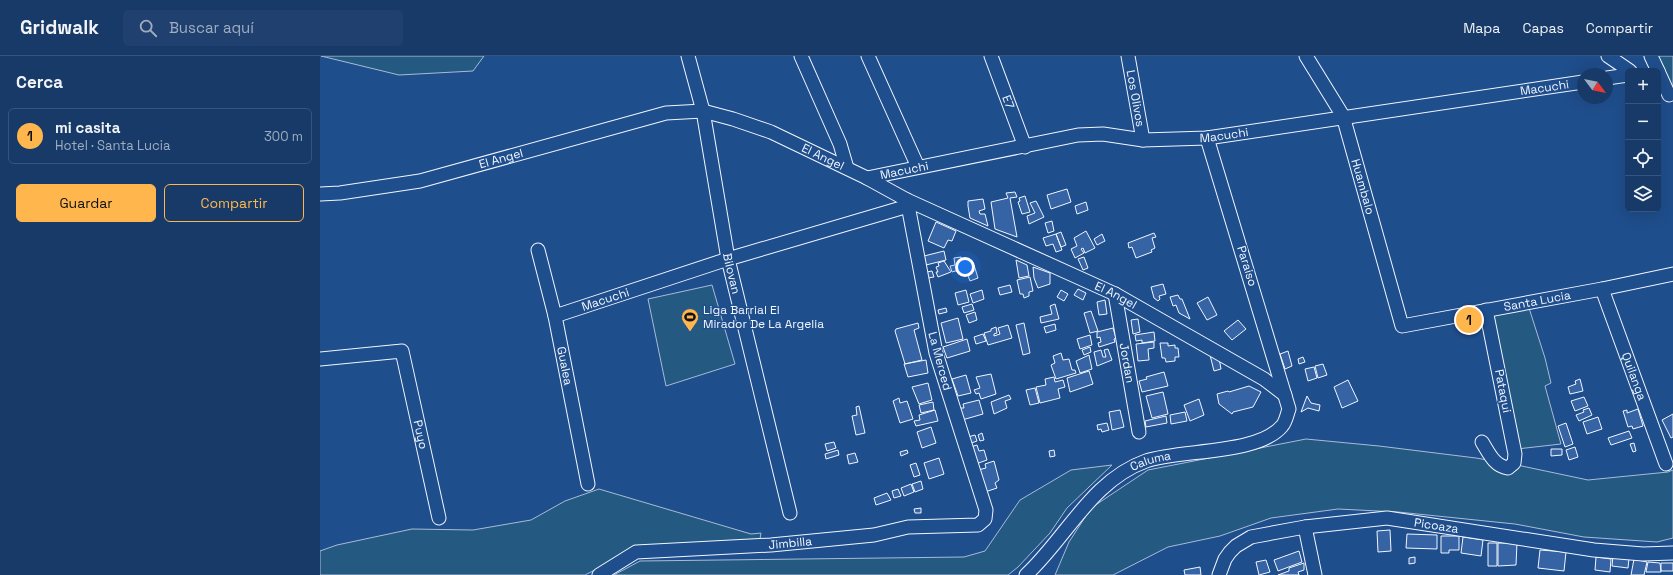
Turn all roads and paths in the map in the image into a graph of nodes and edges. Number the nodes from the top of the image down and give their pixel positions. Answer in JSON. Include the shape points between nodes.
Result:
{"nodes":[{"id":1,"x":688,"y":56,"type":"edge"},
{"id":2,"x":801,"y":56,"type":"edge"},
{"id":3,"x":868,"y":56,"type":"edge"},
{"id":4,"x":991,"y":56,"type":"edge"},
{"id":5,"x":1128,"y":56,"type":"edge"},
{"id":6,"x":1306,"y":56,"type":"edge"},
{"id":7,"x":1608,"y":56,"type":"edge"},
{"id":8,"x":1651,"y":56,"type":"edge"},
{"id":9,"x":1626,"y":68,"type":"edge"},
{"id":10,"x":1657,"y":68,"type":"edge"},
{"id":11,"x":1625,"y":76,"type":"edge"},
{"id":12,"x":1613,"y":77,"type":"edge"},
{"id":13,"x":1661,"y":79,"type":"edge"},
{"id":14,"x":1577,"y":83,"type":"edge"},
{"id":15,"x":1667,"y":94,"type":"edge"},
{"id":16,"x":703,"y":111,"type":"junction"},
{"id":17,"x":1343,"y":116,"type":"junction"},
{"id":18,"x":1207,"y":138,"type":"junction"},
{"id":19,"x":1143,"y":140,"type":"junction"},
{"id":20,"x":1025,"y":147,"type":"junction"},
{"id":21,"x":918,"y":167,"type":"junction"},
{"id":22,"x":847,"y":168,"type":"junction"},
{"id":23,"x":867,"y":178,"type":"junction"},
{"id":24,"x":320,"y":194,"type":"edge"},
{"id":25,"x":908,"y":203,"type":"junction"},
{"id":26,"x":538,"y":250,"type":"dead end"},
{"id":27,"x":728,"y":259,"type":"junction"},
{"id":28,"x":1673,"y":274,"type":"edge"},
{"id":29,"x":1602,"y":290,"type":"junction"},
{"id":30,"x":1115,"y":294,"type":"junction"},
{"id":31,"x":1486,"y":310,"type":"junction"},
{"id":32,"x":555,"y":316,"type":"junction"},
{"id":33,"x":1402,"y":326,"type":"joint"},
{"id":34,"x":320,"y":359,"type":"edge"},
{"id":35,"x":1286,"y":395,"type":"junction"},
{"id":36,"x":1139,"y":432,"type":"dead end"},
{"id":37,"x":1482,"y":442,"type":"dead end"},
{"id":38,"x":1666,"y":464,"type":"dead end"},
{"id":39,"x":588,"y":484,"type":"dead end"},
{"id":40,"x":790,"y":513,"type":"dead end"},
{"id":41,"x":439,"y":518,"type":"dead end"},
{"id":42,"x":985,"y":519,"type":"joint"},
{"id":43,"x":1305,"y":527,"type":"junction"},
{"id":44,"x":1673,"y":553,"type":"edge"},
{"id":45,"x":599,"y":575,"type":"edge"},
{"id":46,"x":1026,"y":575,"type":"edge"},
{"id":47,"x":1219,"y":575,"type":"edge"},
{"id":48,"x":1315,"y":575,"type":"edge"}],
"edges":[{"from":1,"to":16,"type":"street","name":"Bilovan"},
{"from":2,"to":22,"type":"street","via":[[840,144]]},
{"from":3,"to":21,"type":"street"},
{"from":4,"to":20,"type":"street","name":"E7"},
{"from":5,"to":19,"type":"street","name":"Los Olivos"},
{"from":6,"to":17,"type":"street","name":"Huambalo"},
{"from":7,"to":9,"type":"street"},
{"from":8,"to":10,"type":"street"},
{"from":11,"to":12,"type":"street"},
{"from":13,"to":15,"type":"street"},
{"from":14,"to":17,"type":"street","name":"Macuchi"},
{"from":16,"to":22,"type":"street","name":"El Angel","via":[[733,118],[771,132]]},
{"from":16,"to":24,"type":"street","name":"El Angel","via":[[666,113],[420,181]]},
{"from":16,"to":27,"type":"street","name":"Bilovan"},
{"from":17,"to":18,"type":"street","name":"Macuchi"},
{"from":17,"to":33,"type":"street","name":"Huambalo"},
{"from":18,"to":19,"type":"street","name":"Macuchi"},
{"from":18,"to":35,"type":"street","name":"Paraiso"},
{"from":19,"to":20,"type":"street","name":"Macuchi","via":[[1103,134],[1084,135]]},
{"from":20,"to":21,"type":"street","name":"Macuchi"},
{"from":21,"to":23,"type":"street","name":"Macuchi"},
{"from":22,"to":23,"type":"street","name":"El Angel"},
{"from":23,"to":25,"type":"street","name":"El Angel"},
{"from":25,"to":27,"type":"street","name":"Macuchi"},
{"from":25,"to":30,"type":"street","name":"El Angel"},
{"from":25,"to":42,"type":"street","name":"La Merced","via":[[936,353],[986,510]]},
{"from":26,"to":32,"type":"street","name":"Gualea"},
{"from":27,"to":32,"type":"street","name":"Macuchi"},
{"from":27,"to":40,"type":"street","name":"Bilovan"},
{"from":28,"to":29,"type":"street","name":"Santa Lucia"},
{"from":29,"to":31,"type":"street","name":"Santa Lucia"},
{"from":29,"to":38,"type":"street","name":"Quilanga"},
{"from":30,"to":35,"type":"street","name":"El Angel","via":[[1264,379]]},
{"from":30,"to":36,"type":"street","name":"Jordan"},
{"from":31,"to":33,"type":"street","name":"Santa Lucia"},
{"from":31,"to":37,"type":"street","name":"Pataqui","via":[[1515,454],[1514,463],[1508,468],[1501,467],[1495,463]]},
{"from":32,"to":39,"type":"street","name":"Gualea"},
{"from":34,"to":41,"type":"street","name":"Puyo","via":[[402,352]]},
{"from":35,"to":46,"type":"street","name":"Caluma","via":[[1289,409],[1283,426],[1260,441],[1146,461],[1116,477],[1087,503]]},
{"from":42,"to":45,"type":"street","name":"Jimbilla","via":[[978,525],[908,527],[874,536],[636,552]]},
{"from":43,"to":44,"type":"street","name":"Picoaza","via":[[1388,518],[1594,550],[1643,554]]},
{"from":43,"to":47,"type":"street","name":"Picoaza","via":[[1251,537],[1243,541],[1225,559]]},
{"from":43,"to":48,"type":"street"}]}
